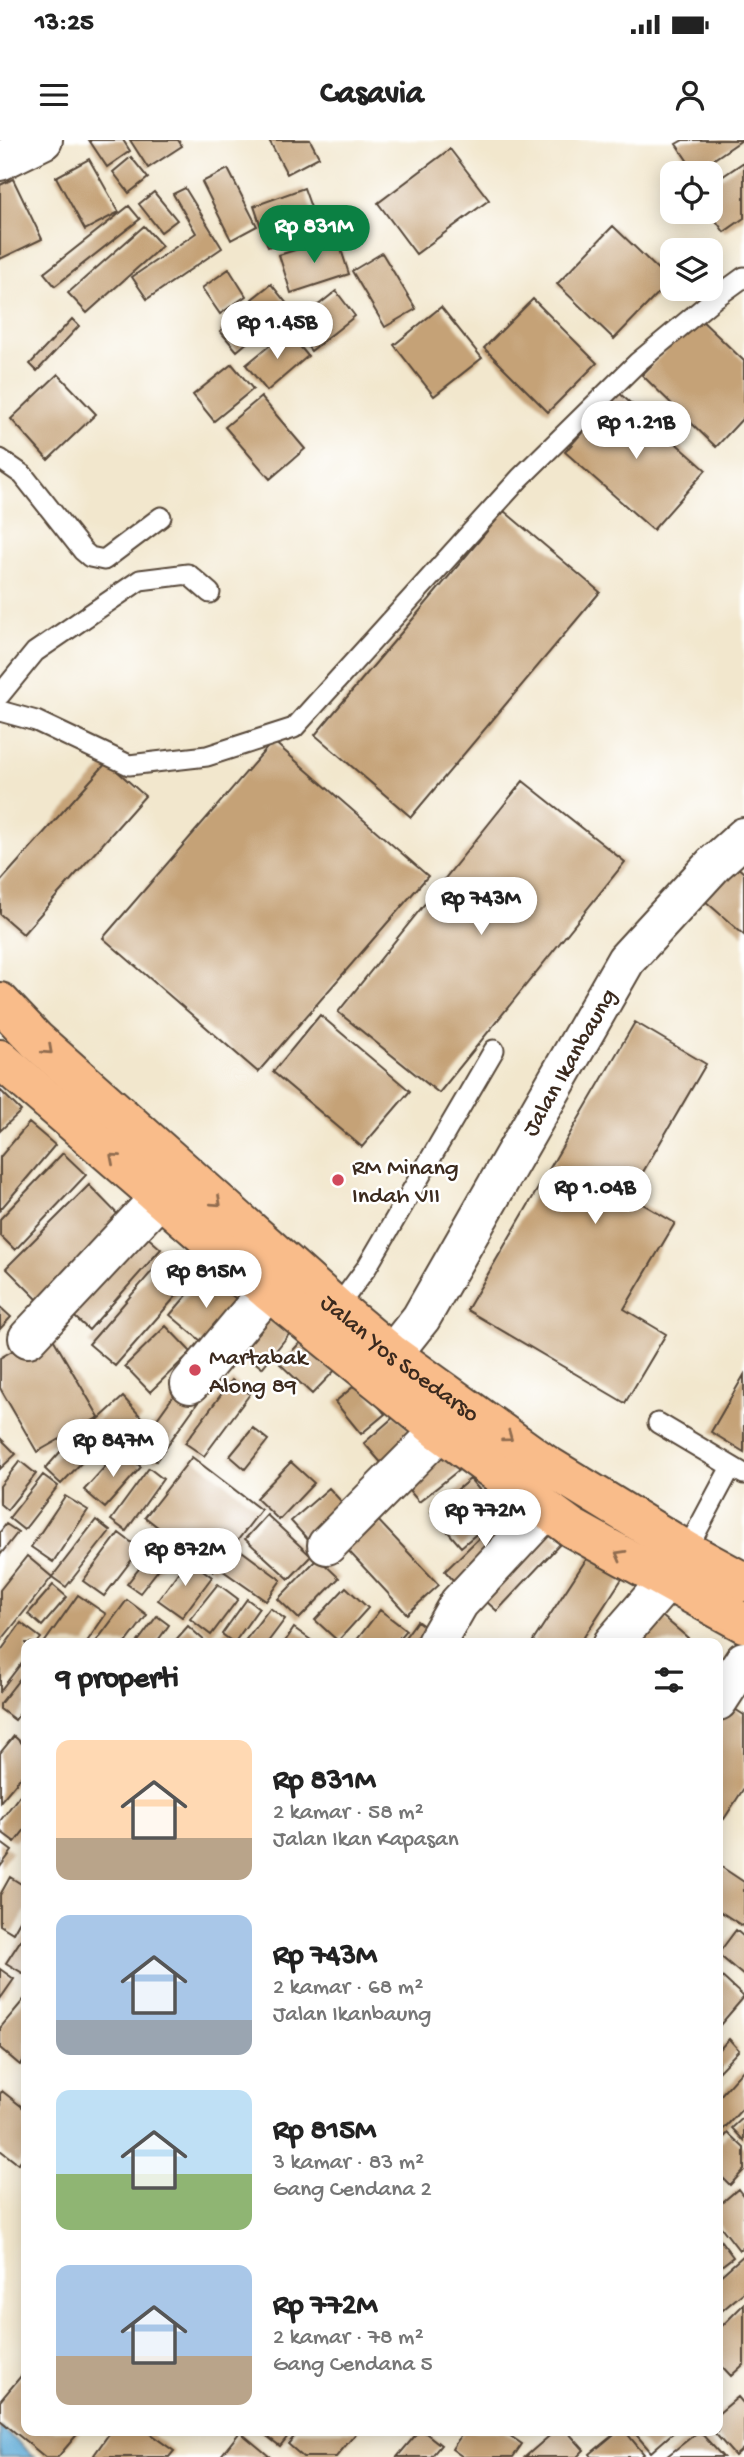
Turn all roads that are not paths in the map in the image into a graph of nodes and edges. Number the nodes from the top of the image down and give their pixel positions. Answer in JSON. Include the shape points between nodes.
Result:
{"nodes":[{"id":1,"x":43,"y":140,"type":"edge"},
{"id":2,"x":0,"y":161,"type":"edge"},
{"id":3,"x":744,"y":277,"type":"edge"},
{"id":4,"x":0,"y":459,"type":"edge"},
{"id":5,"x":161,"y":517,"type":"dead end"},
{"id":6,"x":210,"y":593,"type":"dead end"},
{"id":7,"x":0,"y":695,"type":"edge"},
{"id":8,"x":0,"y":711,"type":"edge"},
{"id":9,"x":744,"y":837,"type":"edge"},
{"id":10,"x":0,"y":1002,"type":"edge"},
{"id":11,"x":494,"y":1050,"type":"dead end"},
{"id":12,"x":3,"y":1068,"type":"edge"},
{"id":13,"x":160,"y":1197,"type":"junction"},
{"id":14,"x":268,"y":1291,"type":"junction"},
{"id":15,"x":328,"y":1320,"type":"junction"},
{"id":16,"x":28,"y":1338,"type":"dead end"},
{"id":17,"x":383,"y":1365,"type":"junction"},
{"id":18,"x":190,"y":1384,"type":"dead end"},
{"id":19,"x":658,"y":1423,"type":"dead end"},
{"id":20,"x":440,"y":1431,"type":"junction"},
{"id":21,"x":738,"y":1470,"type":"edge"},
{"id":22,"x":545,"y":1510,"type":"junction"},
{"id":23,"x":327,"y":1545,"type":"dead end"},
{"id":24,"x":677,"y":1566,"type":"junction"},
{"id":25,"x":744,"y":1582,"type":"edge"},
{"id":26,"x":744,"y":1623,"type":"edge"},
{"id":27,"x":439,"y":1638,"type":"edge"},
{"id":28,"x":617,"y":1638,"type":"edge"},
{"id":29,"x":744,"y":1661,"type":"edge"},
{"id":30,"x":723,"y":1693,"type":"edge"}],
"edges":[{"from":1,"to":2,"type":"street"},
{"from":3,"to":8,"type":"lane","via":[[639,362],[520,478],[294,728],[208,756],[129,765],[36,721]]},
{"from":4,"to":5,"type":"lane","via":[[23,475],[90,557],[104,560]]},
{"from":6,"to":7,"type":"lane","via":[[188,574],[141,580],[35,652]]},
{"from":9,"to":17,"type":"street","name":"Jalan Ikanbaung","via":[[626,960],[421,1318]]},
{"from":10,"to":15,"type":"highway","name":"Jalan Yos Soedarso","one_way":true},
{"from":11,"to":15,"type":"lane","via":[[367,1267]]},
{"from":13,"to":12,"type":"highway","name":"Jalan Yos Soedarso","one_way":true},
{"from":13,"to":14,"type":"highway","name":"Jalan Yos Soedarso"},
{"from":13,"to":16,"type":"street"},
{"from":14,"to":15,"type":"highway","name":"Jalan Yos Soedarso"},
{"from":14,"to":18,"type":"street"},
{"from":15,"to":17,"type":"highway","name":"Jalan Yos Soedarso"},
{"from":17,"to":20,"type":"highway","name":"Jalan Yos Soedarso"},
{"from":17,"to":24,"type":"highway","name":"Jalan Yos Soedarso","one_way":true,"via":[[545,1465]]},
{"from":19,"to":21,"type":"lane"},
{"from":20,"to":22,"type":"highway","name":"Jalan Yos Soedarso"},
{"from":20,"to":23,"type":"street"},
{"from":21,"to":24,"type":"lane"},
{"from":24,"to":22,"type":"highway","name":"Jalan Yos Soedarso","one_way":true,"via":[[572,1528]]},
{"from":22,"to":27,"type":"street","via":[[459,1603]]},
{"from":24,"to":25,"type":"highway","name":"Jalan Yos Soedarso"},
{"from":24,"to":26,"type":"highway","name":"Jalan Yos Soedarso"},
{"from":24,"to":28,"type":"street"},
{"from":29,"to":30,"type":"street"}]}
